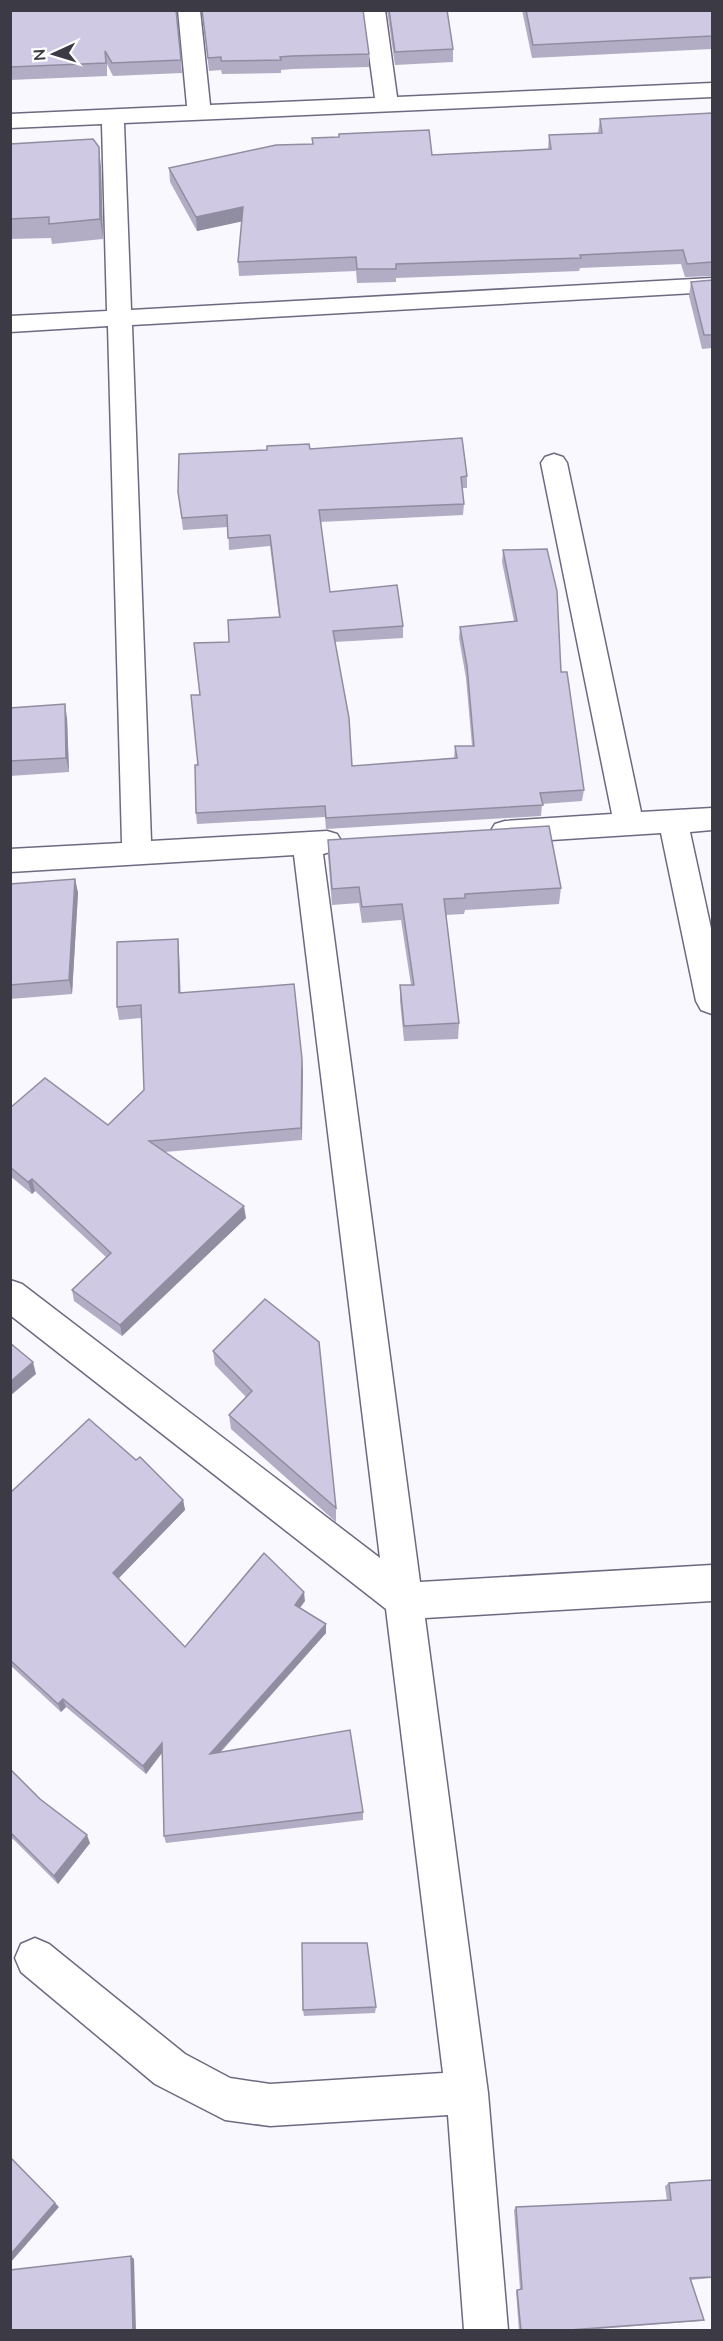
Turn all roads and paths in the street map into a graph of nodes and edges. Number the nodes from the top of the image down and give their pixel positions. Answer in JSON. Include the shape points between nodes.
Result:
{"nodes":[{"id":1,"x":189,"y":10,"type":"edge"},
{"id":2,"x":374,"y":10,"type":"edge"},
{"id":3,"x":712,"y":90,"type":"edge"},
{"id":4,"x":387,"y":104,"type":"junction"},
{"id":5,"x":199,"y":112,"type":"junction"},
{"id":6,"x":113,"y":116,"type":"junction"},
{"id":7,"x":10,"y":121,"type":"edge"},
{"id":8,"x":712,"y":285,"type":"edge"},
{"id":9,"x":121,"y":319,"type":"junction"},
{"id":10,"x":10,"y":324,"type":"edge"},
{"id":11,"x":554,"y":463,"type":"dead end"},
{"id":12,"x":712,"y":819,"type":"edge"},
{"id":13,"x":673,"y":822,"type":"junction"},
{"id":14,"x":629,"y":825,"type":"junction"},
{"id":15,"x":474,"y":834,"type":"edge"},
{"id":16,"x":355,"y":840,"type":"edge"},
{"id":17,"x":307,"y":843,"type":"junction"},
{"id":18,"x":137,"y":855,"type":"junction"},
{"id":19,"x":10,"y":861,"type":"edge"},
{"id":20,"x":712,"y":1001,"type":"edge"},
{"id":21,"x":10,"y":1295,"type":"edge"},
{"id":22,"x":712,"y":1582,"type":"edge"},
{"id":23,"x":406,"y":1601,"type":"junction"},
{"id":24,"x":35,"y":1958,"type":"dead end"},
{"id":25,"x":467,"y":2093,"type":"junction"},
{"id":26,"x":486,"y":2331,"type":"edge"}],
"edges":[{"from":1,"to":5,"type":"street"},
{"from":2,"to":4,"type":"street"},
{"from":3,"to":4,"type":"street"},
{"from":4,"to":5,"type":"street"},
{"from":5,"to":6,"type":"street"},
{"from":6,"to":7,"type":"street"},
{"from":6,"to":9,"type":"street"},
{"from":8,"to":9,"type":"street"},
{"from":9,"to":10,"type":"street"},
{"from":9,"to":18,"type":"street"},
{"from":11,"to":14,"type":"street"},
{"from":12,"to":13,"type":"street"},
{"from":13,"to":14,"type":"street"},
{"from":13,"to":20,"type":"street"},
{"from":14,"to":15,"type":"street"},
{"from":16,"to":17,"type":"street"},
{"from":17,"to":18,"type":"street"},
{"from":17,"to":23,"type":"street"},
{"from":18,"to":19,"type":"street"},
{"from":21,"to":23,"type":"street"},
{"from":22,"to":23,"type":"street"},
{"from":23,"to":25,"type":"street"},
{"from":24,"to":25,"type":"street","via":[[170,2069],[225,2099],[270,2105]]},
{"from":25,"to":26,"type":"street"}]}
